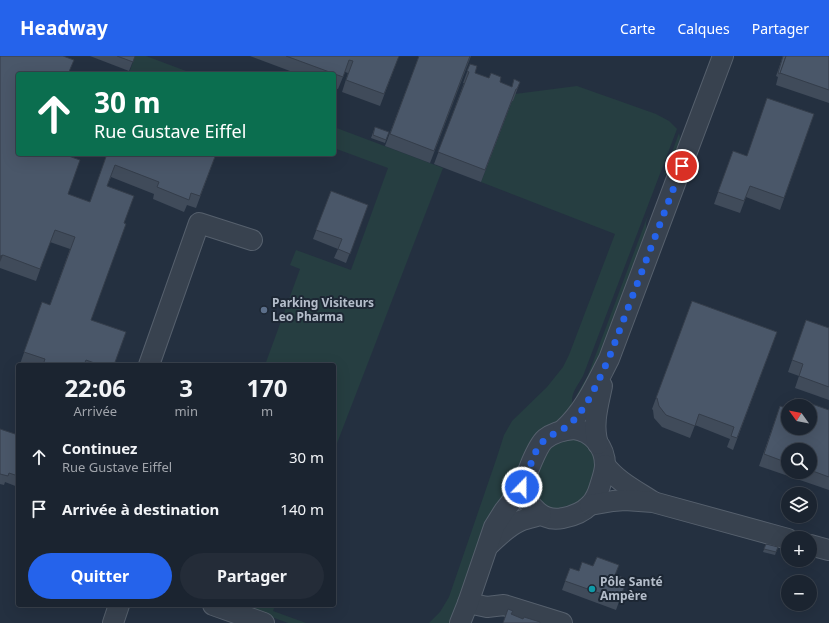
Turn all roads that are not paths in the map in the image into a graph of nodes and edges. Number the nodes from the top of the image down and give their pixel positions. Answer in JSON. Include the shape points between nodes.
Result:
{"nodes":[{"id":1,"x":723,"y":56,"type":"edge"},
{"id":2,"x":252,"y":240,"type":"dead end"},
{"id":3,"x":609,"y":358,"type":"junction"},
{"id":4,"x":150,"y":363,"type":"edge"},
{"id":5,"x":563,"y":430,"type":"junction"},
{"id":6,"x":598,"y":444,"type":"junction"},
{"id":7,"x":605,"y":465,"type":"junction"},
{"id":8,"x":525,"y":483,"type":"junction"},
{"id":9,"x":653,"y":502,"type":"junction"},
{"id":10,"x":590,"y":505,"type":"junction"},
{"id":11,"x":541,"y":515,"type":"junction"},
{"id":12,"x":781,"y":537,"type":"edge"},
{"id":13,"x":488,"y":547,"type":"junction"},
{"id":14,"x":817,"y":547,"type":"edge"},
{"id":15,"x":829,"y":550,"type":"edge"},
{"id":16,"x":468,"y":603,"type":"junction"},
{"id":17,"x":118,"y":607,"type":"edge"},
{"id":18,"x":219,"y":607,"type":"edge"},
{"id":19,"x":113,"y":623,"type":"edge"},
{"id":20,"x":264,"y":623,"type":"edge"},
{"id":21,"x":460,"y":623,"type":"edge"},
{"id":22,"x":562,"y":623,"type":"edge"}],
"edges":[{"from":1,"to":3,"type":"street"},
{"from":2,"to":4,"type":"street","via":[[200,223]]},
{"from":3,"to":5,"type":"street","via":[[586,402]]},
{"from":3,"to":6,"type":"street","via":[[596,422]]},
{"from":5,"to":6,"type":"street","via":[[581,430]]},
{"from":5,"to":8,"type":"street","via":[[549,436],[538,447]]},
{"from":6,"to":7,"type":"street"},
{"from":7,"to":9,"type":"street","via":[[620,480]]},
{"from":7,"to":10,"type":"street","via":[[598,492]]},
{"from":8,"to":11,"type":"street","via":[[524,489],[528,499]]},
{"from":8,"to":13,"type":"street","via":[[498,520]]},
{"from":9,"to":10,"type":"street","via":[[625,500]]},
{"from":9,"to":12,"type":"street"},
{"from":10,"to":11,"type":"street","via":[[577,514],[564,518],[548,518]]},
{"from":11,"to":13,"type":"street","via":[[514,524]]},
{"from":13,"to":16,"type":"street"},
{"from":14,"to":15,"type":"street"},
{"from":16,"to":21,"type":"street"},
{"from":16,"to":22,"type":"street","via":[[487,607],[504,605]]},
{"from":17,"to":19,"type":"street"},
{"from":18,"to":20,"type":"street"}]}
